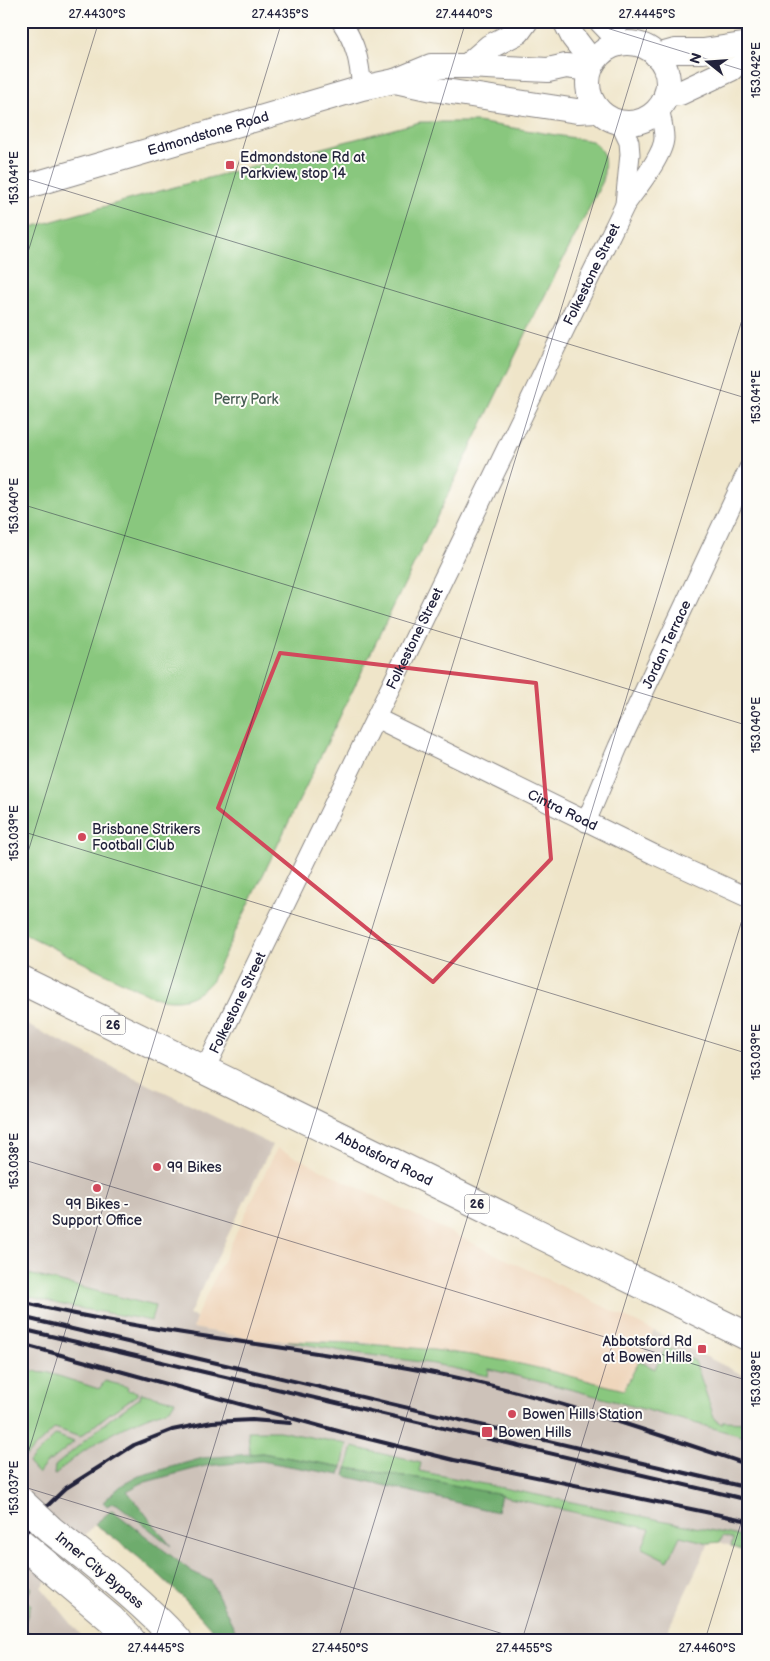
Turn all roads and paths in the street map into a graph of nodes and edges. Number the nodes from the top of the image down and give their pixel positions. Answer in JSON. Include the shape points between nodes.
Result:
{"nodes":[{"id":1,"x":341,"y":21,"type":"edge"},
{"id":2,"x":526,"y":21,"type":"edge"},
{"id":3,"x":565,"y":21,"type":"edge"},
{"id":4,"x":601,"y":21,"type":"edge"},
{"id":5,"x":622,"y":43,"type":"junction"},
{"id":6,"x":749,"y":46,"type":"edge"},
{"id":7,"x":657,"y":56,"type":"junction"},
{"id":8,"x":467,"y":66,"type":"junction"},
{"id":9,"x":592,"y":66,"type":"junction"},
{"id":10,"x":395,"y":81,"type":"junction"},
{"id":11,"x":362,"y":88,"type":"junction"},
{"id":12,"x":663,"y":101,"type":"junction"},
{"id":13,"x":598,"y":110,"type":"junction"},
{"id":14,"x":620,"y":123,"type":"junction"},
{"id":15,"x":21,"y":188,"type":"edge"},
{"id":16,"x":625,"y":205,"type":"junction"},
{"id":17,"x":749,"y":468,"type":"edge"},
{"id":18,"x":376,"y":718,"type":"junction"},
{"id":19,"x":586,"y":822,"type":"junction"},
{"id":20,"x":749,"y":898,"type":"edge"},
{"id":21,"x":21,"y":980,"type":"edge"},
{"id":22,"x":204,"y":1071,"type":"junction"},
{"id":23,"x":749,"y":1338,"type":"edge"},
{"id":24,"x":21,"y":1502,"type":"edge"},
{"id":25,"x":21,"y":1543,"type":"edge"},
{"id":26,"x":131,"y":1640,"type":"edge"},
{"id":27,"x":177,"y":1640,"type":"edge"}],
"edges":[{"from":1,"to":11,"type":"street","via":[[359,58]]},
{"from":2,"to":8,"type":"street","via":[[518,32],[490,47]]},
{"from":3,"to":9,"type":"street"},
{"from":4,"to":5,"type":"street"},
{"from":5,"to":7,"type":"street","via":[[635,43]]},
{"from":5,"to":9,"type":"street","via":[[600,54]]},
{"from":6,"to":7,"type":"street","via":[[703,51],[675,50]]},
{"from":6,"to":12,"type":"street","via":[[730,69]]},
{"from":7,"to":12,"type":"street","via":[[665,67],[668,80]]},
{"from":8,"to":9,"type":"street","name":"Edmondstone Road","via":[[548,70]]},
{"from":8,"to":10,"type":"street","name":"Edmondstone Road","via":[[431,66]]},
{"from":9,"to":13,"type":"street","via":[[589,90]]},
{"from":10,"to":11,"type":"street","name":"Edmondstone Road"},
{"from":10,"to":13,"type":"street","name":"Edmondstone Road","via":[[577,111]]},
{"from":11,"to":15,"type":"street","name":"Edmondstone Road"},
{"from":12,"to":14,"type":"street","via":[[651,116],[642,121]]},
{"from":12,"to":16,"type":"street","name":"Folkestone Street","via":[[662,147]]},
{"from":13,"to":14,"type":"street"},
{"from":14,"to":16,"type":"street","name":"Folkestone Street","via":[[629,142],[630,154]]},
{"from":16,"to":18,"type":"street","name":"Folkestone Street"},
{"from":17,"to":19,"type":"street","name":"Jordan Terrace"},
{"from":18,"to":19,"type":"street","name":"Cintra Road"},
{"from":18,"to":22,"type":"street","name":"Folkestone Street"},
{"from":19,"to":20,"type":"street","name":"Cintra Road"},
{"from":21,"to":22,"type":"highway","name":"Abbotsford Road","number":"26"},
{"from":22,"to":23,"type":"highway","name":"Abbotsford Road","number":"26"},
{"from":24,"to":27,"type":"highway","name":"Inner City Bypass","bridge":true,"via":[[156,1616]]},
{"from":25,"to":26,"type":"highway","via":[[111,1619]]}]}
